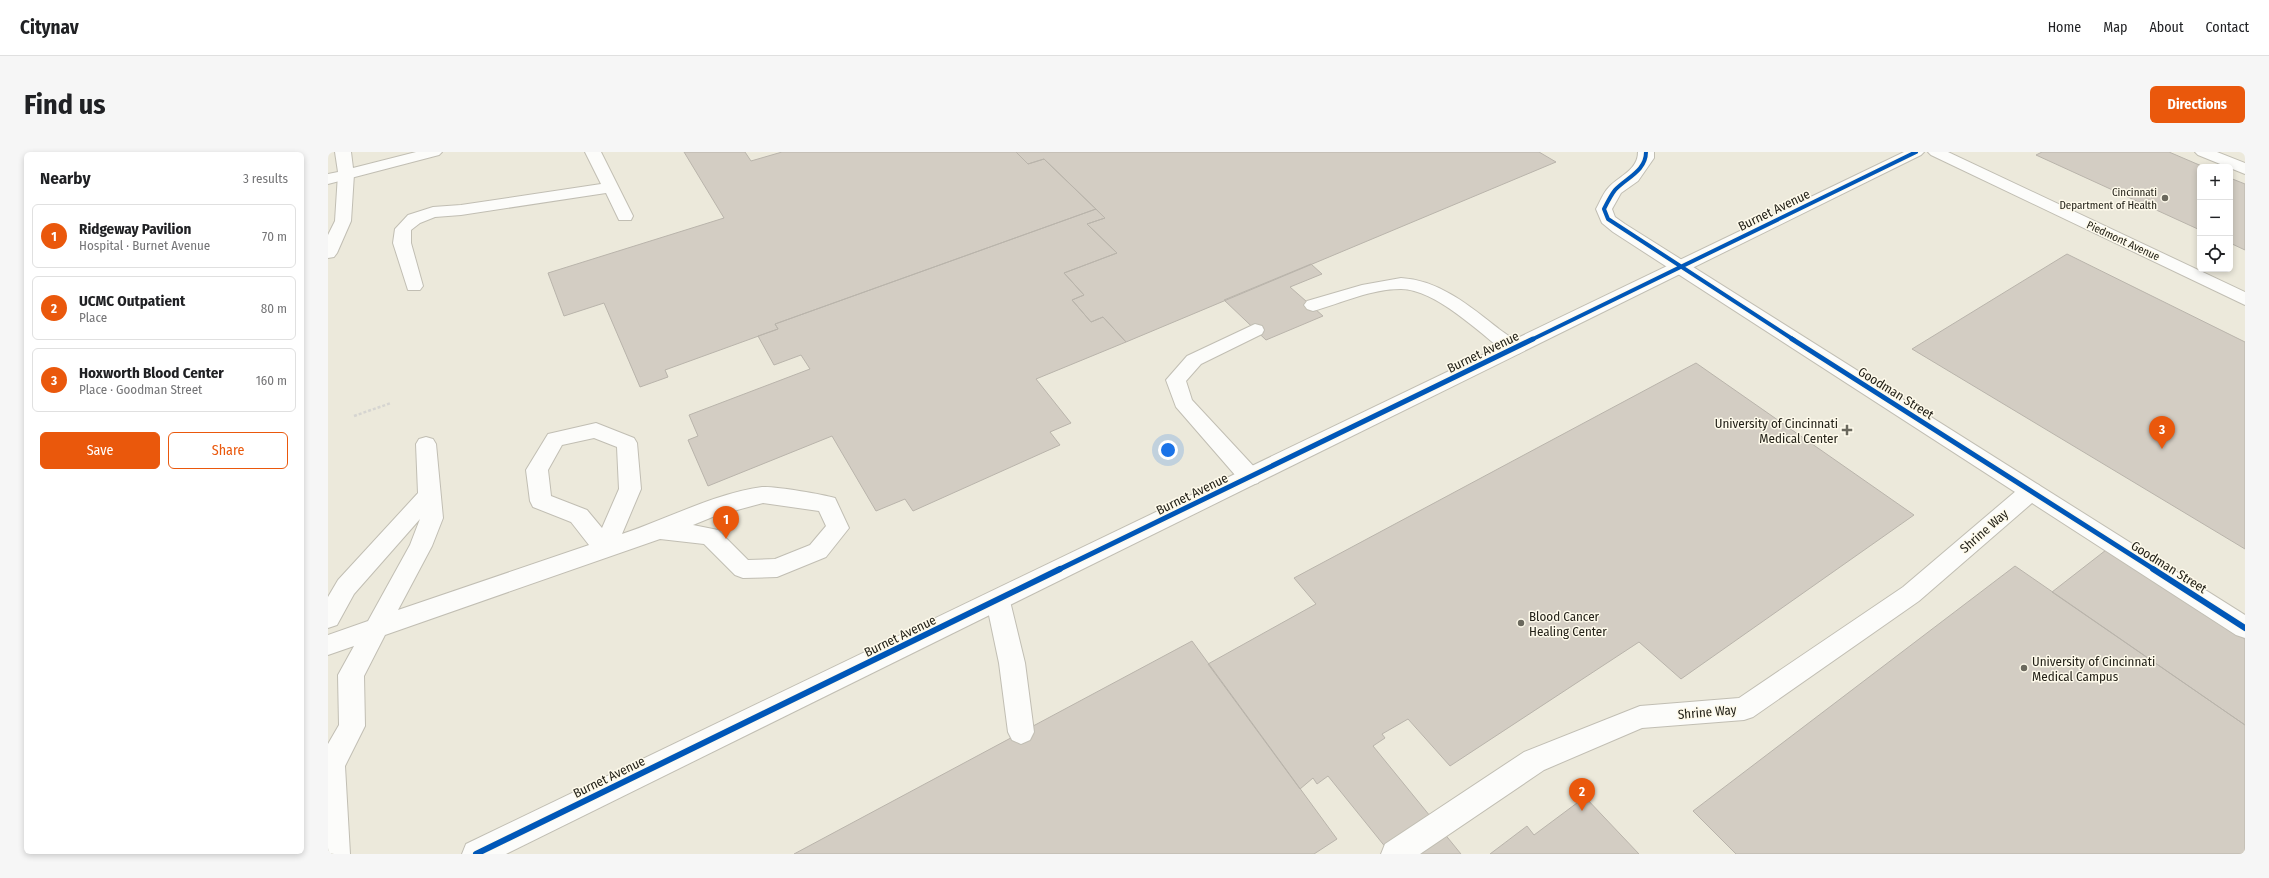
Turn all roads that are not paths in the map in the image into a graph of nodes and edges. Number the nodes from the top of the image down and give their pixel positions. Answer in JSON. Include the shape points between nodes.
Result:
{"nodes":[{"id":1,"x":343,"y":152,"type":"edge"},
{"id":2,"x":434,"y":152,"type":"edge"},
{"id":3,"x":593,"y":152,"type":"edge"},
{"id":4,"x":1646,"y":152,"type":"edge"},
{"id":5,"x":1916,"y":152,"type":"edge"},
{"id":6,"x":1936,"y":152,"type":"edge"},
{"id":7,"x":2203,"y":152,"type":"edge"},
{"id":8,"x":2245,"y":169,"type":"edge"},
{"id":9,"x":346,"y":174,"type":"junction"},
{"id":10,"x":328,"y":179,"type":"edge"},
{"id":11,"x":610,"y":188,"type":"junction"},
{"id":12,"x":625,"y":216,"type":"dead end"},
{"id":13,"x":328,"y":253,"type":"edge"},
{"id":14,"x":1679,"y":268,"type":"junction"},
{"id":15,"x":414,"y":286,"type":"dead end"},
{"id":16,"x":2245,"y":299,"type":"edge"},
{"id":17,"x":1313,"y":305,"type":"dead end"},
{"id":18,"x":1255,"y":330,"type":"dead end"},
{"id":19,"x":1513,"y":349,"type":"junction"},
{"id":20,"x":426,"y":444,"type":"dead end"},
{"id":21,"x":1250,"y":477,"type":"junction"},
{"id":22,"x":2031,"y":491,"type":"junction"},
{"id":23,"x":429,"y":495,"type":"junction"},
{"id":24,"x":660,"y":530,"type":"junction"},
{"id":25,"x":605,"y":548,"type":"junction"},
{"id":26,"x":998,"y":601,"type":"junction"},
{"id":27,"x":328,"y":618,"type":"edge"},
{"id":28,"x":2245,"y":628,"type":"edge"},
{"id":29,"x":376,"y":629,"type":"junction"},
{"id":30,"x":328,"y":645,"type":"edge"},
{"id":31,"x":1021,"y":732,"type":"dead end"},
{"id":32,"x":329,"y":765,"type":"edge"},
{"id":33,"x":336,"y":854,"type":"edge"},
{"id":34,"x":476,"y":854,"type":"edge"},
{"id":35,"x":1395,"y":854,"type":"edge"}],
"edges":[{"from":1,"to":9,"type":"street"},
{"from":2,"to":9,"type":"street"},
{"from":3,"to":11,"type":"street"},
{"from":4,"to":14,"type":"street","name":"Goodman Street","via":[[1646,158],[1632,178],[1615,190],[1604,209],[1608,219],[1619,228]]},
{"from":5,"to":14,"type":"street","name":"Burnet Avenue"},
{"from":6,"to":16,"type":"street","name":"Piedmont Avenue"},
{"from":7,"to":8,"type":"street"},
{"from":9,"to":10,"type":"street"},
{"from":9,"to":13,"type":"street","via":[[343,221]]},
{"from":11,"to":12,"type":"street"},
{"from":11,"to":15,"type":"street","via":[[434,212],[414,219],[403,230],[402,243]]},
{"from":14,"to":19,"type":"street","name":"Burnet Avenue"},
{"from":14,"to":22,"type":"street","name":"Goodman Street"},
{"from":17,"to":19,"type":"street","via":[[1385,285],[1410,284],[1436,293]]},
{"from":18,"to":21,"type":"street","via":[[1194,360],[1176,380],[1183,402]]},
{"from":19,"to":21,"type":"street","name":"Burnet Avenue"},
{"from":20,"to":23,"type":"street"},
{"from":21,"to":26,"type":"street","name":"Burnet Avenue"},
{"from":22,"to":28,"type":"street","name":"Goodman Street"},
{"from":22,"to":35,"type":"street","name":"Shrine Way","via":[[1911,594],[1744,709],[1640,718],[1534,761]]},
{"from":23,"to":27,"type":"street","via":[[346,587]]},
{"from":23,"to":29,"type":"street","via":[[432,518],[421,546]]},
{"from":24,"to":24,"type":"street","via":[[710,536],[743,569],[777,568],[818,551],[838,528],[827,504],[763,495],[709,509]]},
{"from":24,"to":25,"type":"street"},
{"from":25,"to":25,"type":"street","via":[[630,490],[627,443],[596,430],[555,439],[537,470],[541,500],[579,516]]},
{"from":25,"to":29,"type":"street"},
{"from":26,"to":31,"type":"street","via":[[1012,663]]},
{"from":26,"to":34,"type":"street","name":"Burnet Avenue"},
{"from":29,"to":30,"type":"street"},
{"from":29,"to":32,"type":"street","via":[[351,676],[352,726]]},
{"from":32,"to":33,"type":"street"}]}
